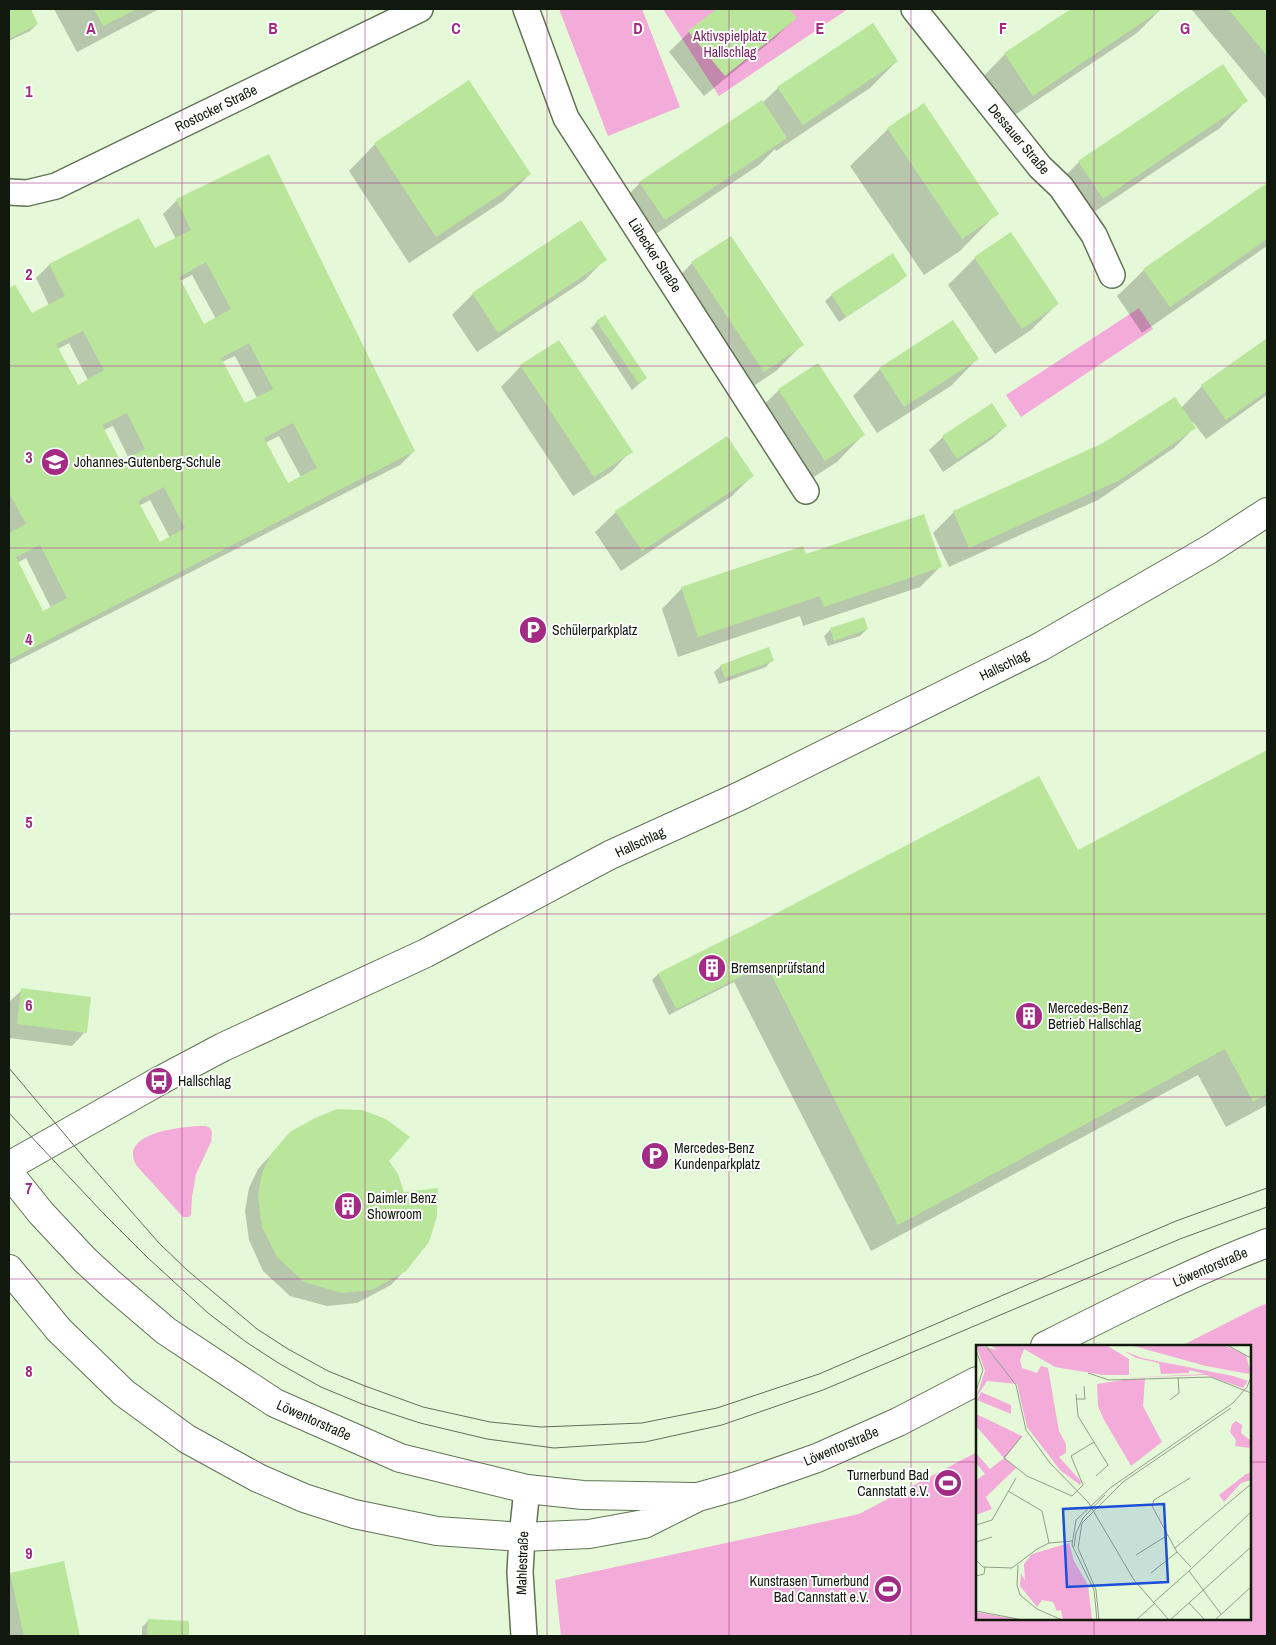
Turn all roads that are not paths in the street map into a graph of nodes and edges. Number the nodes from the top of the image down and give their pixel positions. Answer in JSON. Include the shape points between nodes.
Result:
{"nodes":[{"id":1,"x":420,"y":9,"type":"edge"},
{"id":2,"x":526,"y":9,"type":"edge"},
{"id":3,"x":914,"y":9,"type":"edge"},
{"id":4,"x":9,"y":192,"type":"edge"},
{"id":5,"x":1112,"y":275,"type":"dead end"},
{"id":6,"x":806,"y":491,"type":"dead end"},
{"id":7,"x":1267,"y":512,"type":"edge"},
{"id":8,"x":9,"y":1166,"type":"edge"},
{"id":9,"x":9,"y":1173,"type":"edge"},
{"id":10,"x":1267,"y":1242,"type":"edge"},
{"id":11,"x":9,"y":1269,"type":"edge"},
{"id":12,"x":1047,"y":1345,"type":"edge"},
{"id":13,"x":976,"y":1382,"type":"edge"},
{"id":14,"x":527,"y":1489,"type":"junction"},
{"id":15,"x":698,"y":1497,"type":"junction"},
{"id":16,"x":522,"y":1537,"type":"junction"},
{"id":17,"x":524,"y":1636,"type":"edge"}],
"edges":[{"from":1,"to":4,"type":"street","name":"Rostocker Straße","via":[[56,186],[27,193]]},
{"from":2,"to":6,"type":"street","name":"Lübecker Straße","via":[[566,118]]},
{"from":3,"to":5,"type":"street","name":"Dessauer Straße","via":[[1040,167],[1061,187],[1094,235]]},
{"from":7,"to":8,"type":"main road","name":"Hallschlag","via":[[1210,549],[1040,647],[740,796],[610,855],[426,953],[223,1047]]},
{"from":9,"to":14,"type":"main road","name":"Löwentorstraße","via":[[41,1213],[111,1284],[166,1331],[275,1403],[400,1458]]},
{"from":10,"to":12,"type":"main road","name":"Löwentorstraße","via":[[1142,1297]]},
{"from":11,"to":16,"type":"main road","name":"Löwentorstraße","via":[[58,1330],[124,1393],[187,1439],[258,1478],[304,1498],[354,1514],[437,1531]]},
{"from":13,"to":15,"type":"main road","name":"Löwentorstraße","via":[[898,1422],[817,1458]]},
{"from":14,"to":15,"type":"main road","name":"Löwentorstraße","via":[[583,1495]]},
{"from":14,"to":16,"type":"street","name":"Mahlestraße"},
{"from":15,"to":16,"type":"main road","name":"Löwentorstraße","via":[[644,1524],[589,1534]]},
{"from":16,"to":17,"type":"street","name":"Mahlestraße","via":[[520,1589]]}]}
